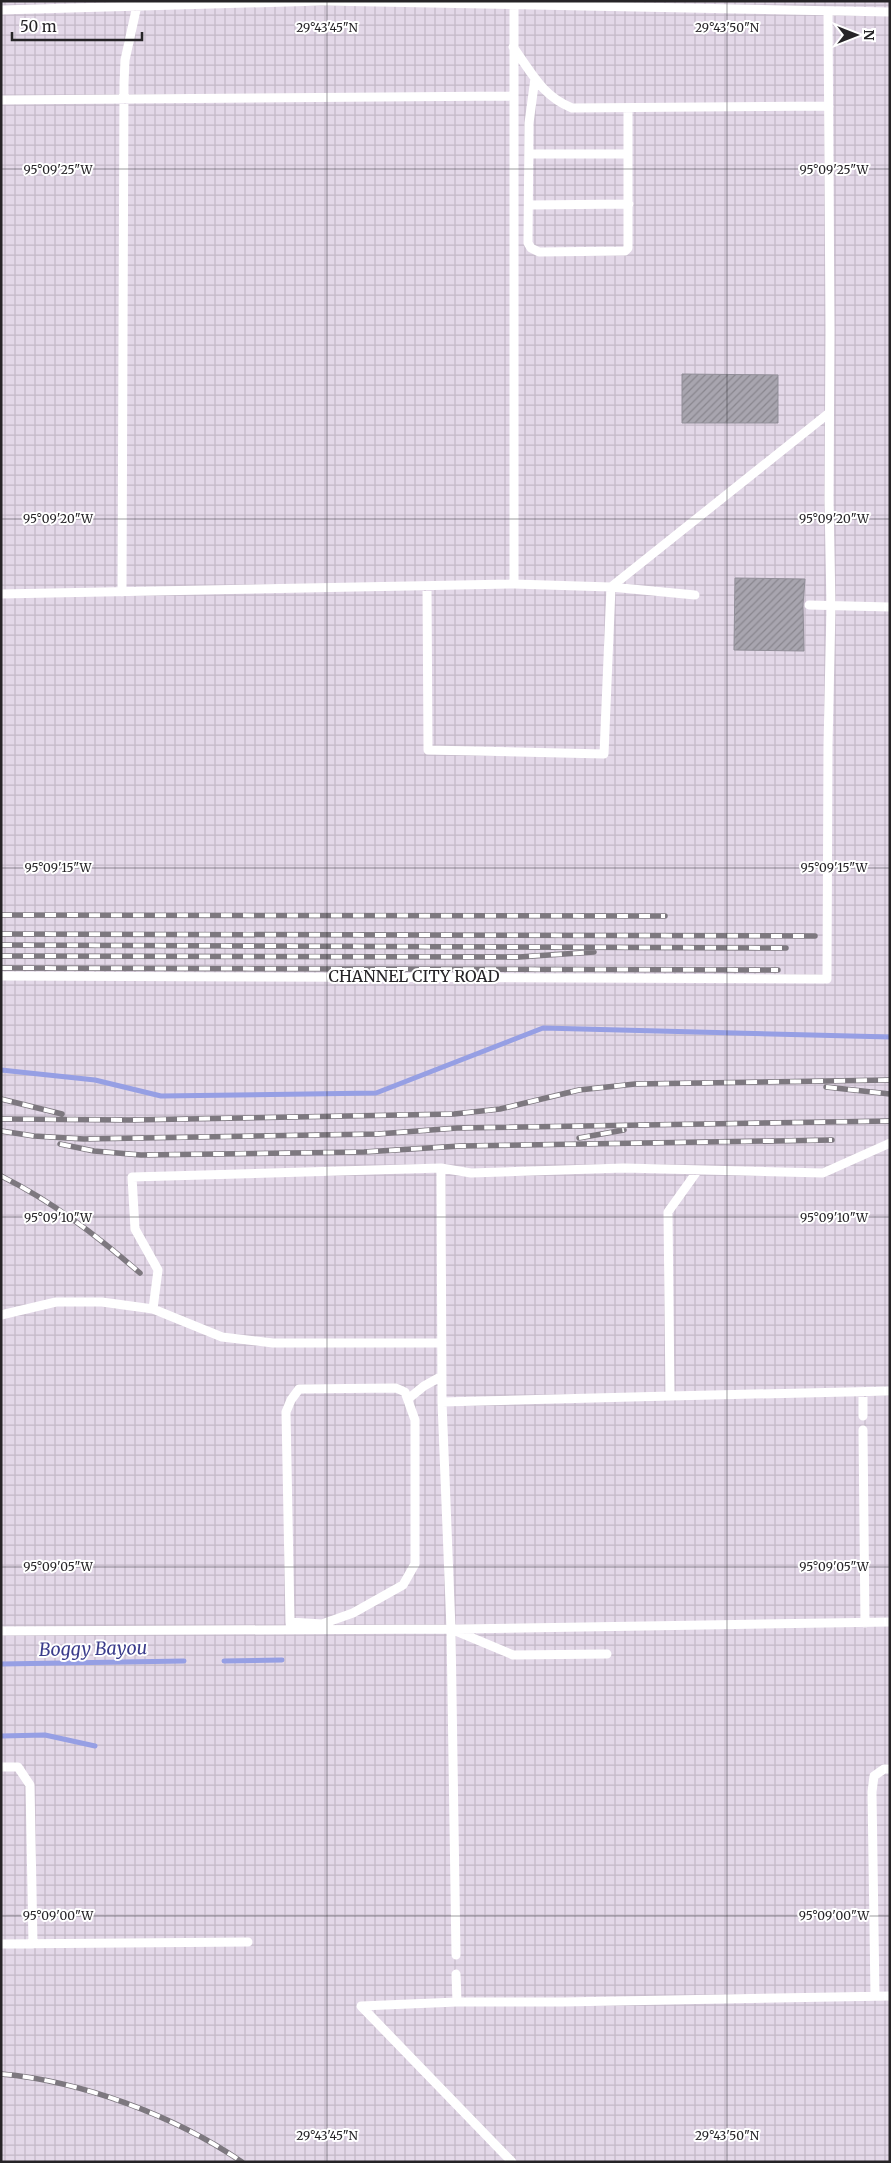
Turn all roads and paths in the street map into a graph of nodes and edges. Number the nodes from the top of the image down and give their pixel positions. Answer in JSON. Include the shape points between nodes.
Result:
{"nodes":[{"id":1,"x":322,"y":1,"type":"edge"},
{"id":2,"x":368,"y":2,"type":"edge"},
{"id":3,"x":138,"y":4,"type":"edge"},
{"id":4,"x":514,"y":5,"type":"junction"},
{"id":5,"x":760,"y":6,"type":"edge"},
{"id":6,"x":1,"y":10,"type":"edge"},
{"id":7,"x":828,"y":11,"type":"junction"},
{"id":8,"x":890,"y":12,"type":"edge"},
{"id":9,"x":513,"y":47,"type":"junction"},
{"id":10,"x":535,"y":78,"type":"junction"},
{"id":11,"x":513,"y":96,"type":"junction"},
{"id":12,"x":1,"y":100,"type":"edge"},
{"id":13,"x":124,"y":101,"type":"junction"},
{"id":14,"x":829,"y":106,"type":"junction"},
{"id":15,"x":628,"y":108,"type":"junction"},
{"id":16,"x":529,"y":154,"type":"junction"},
{"id":17,"x":628,"y":154,"type":"junction"},
{"id":18,"x":629,"y":204,"type":"junction"},
{"id":19,"x":528,"y":205,"type":"junction"},
{"id":20,"x":830,"y":413,"type":"junction"},
{"id":21,"x":514,"y":584,"type":"junction"},
{"id":22,"x":426,"y":586,"type":"junction"},
{"id":23,"x":611,"y":587,"type":"junction"},
{"id":24,"x":122,"y":592,"type":"junction"},
{"id":25,"x":1,"y":594,"type":"edge"},
{"id":26,"x":694,"y":595,"type":"dead end"},
{"id":27,"x":809,"y":605,"type":"dead end"},
{"id":28,"x":831,"y":607,"type":"junction"},
{"id":29,"x":890,"y":607,"type":"edge"},
{"id":30,"x":1,"y":976,"type":"edge"},
{"id":31,"x":890,"y":1143,"type":"edge"},
{"id":32,"x":441,"y":1168,"type":"junction"},
{"id":33,"x":698,"y":1170,"type":"junction"},
{"id":34,"x":153,"y":1309,"type":"junction"},
{"id":35,"x":1,"y":1315,"type":"edge"},
{"id":36,"x":442,"y":1344,"type":"junction"},
{"id":37,"x":442,"y":1376,"type":"junction"},
{"id":38,"x":890,"y":1391,"type":"edge"},
{"id":39,"x":863,"y":1392,"type":"junction"},
{"id":40,"x":670,"y":1396,"type":"junction"},
{"id":41,"x":408,"y":1398,"type":"junction"},
{"id":42,"x":442,"y":1402,"type":"junction"},
{"id":43,"x":863,"y":1416,"type":"dead end"},
{"id":44,"x":863,"y":1430,"type":"dead end"},
{"id":45,"x":890,"y":1622,"type":"edge"},
{"id":46,"x":865,"y":1623,"type":"junction"},
{"id":47,"x":291,"y":1626,"type":"junction"},
{"id":48,"x":451,"y":1629,"type":"junction"},
{"id":49,"x":1,"y":1631,"type":"edge"},
{"id":50,"x":607,"y":1654,"type":"dead end"},
{"id":51,"x":1,"y":1767,"type":"edge"},
{"id":52,"x":890,"y":1769,"type":"edge"},
{"id":53,"x":248,"y":1942,"type":"dead end"},
{"id":54,"x":1,"y":1944,"type":"edge"},
{"id":55,"x":33,"y":1944,"type":"junction"},
{"id":56,"x":456,"y":1956,"type":"dead end"},
{"id":57,"x":456,"y":1974,"type":"dead end"},
{"id":58,"x":875,"y":1996,"type":"junction"},
{"id":59,"x":890,"y":1996,"type":"edge"},
{"id":60,"x":457,"y":2002,"type":"junction"},
{"id":61,"x":512,"y":2162,"type":"edge"}],
"edges":[{"from":1,"to":2,"type":"lane"},
{"from":1,"to":3,"type":"lane"},
{"from":2,"to":4,"type":"lane"},
{"from":3,"to":6,"type":"lane"},
{"from":3,"to":13,"type":"lane","via":[[125,60]]},
{"from":4,"to":5,"type":"lane"},
{"from":4,"to":9,"type":"lane"},
{"from":5,"to":7,"type":"lane"},
{"from":7,"to":8,"type":"lane"},
{"from":7,"to":14,"type":"lane"},
{"from":9,"to":10,"type":"lane"},
{"from":9,"to":11,"type":"lane"},
{"from":10,"to":15,"type":"lane","via":[[551,98],[572,108]]},
{"from":10,"to":16,"type":"lane"},
{"from":11,"to":13,"type":"lane"},
{"from":11,"to":21,"type":"lane"},
{"from":12,"to":13,"type":"lane"},
{"from":13,"to":24,"type":"lane"},
{"from":14,"to":15,"type":"lane"},
{"from":14,"to":20,"type":"lane"},
{"from":15,"to":17,"type":"lane"},
{"from":16,"to":17,"type":"lane"},
{"from":16,"to":19,"type":"lane"},
{"from":17,"to":18,"type":"lane"},
{"from":18,"to":19,"type":"lane"},
{"from":18,"to":19,"type":"lane","via":[[629,244],[624,251],[539,252],[528,243]]},
{"from":20,"to":23,"type":"lane"},
{"from":20,"to":28,"type":"lane"},
{"from":21,"to":22,"type":"lane"},
{"from":21,"to":23,"type":"lane"},
{"from":22,"to":23,"type":"lane","via":[[428,750],[604,754]]},
{"from":22,"to":24,"type":"lane"},
{"from":23,"to":26,"type":"lane"},
{"from":24,"to":25,"type":"lane"},
{"from":27,"to":28,"type":"lane"},
{"from":28,"to":29,"type":"lane"},
{"from":28,"to":30,"type":"lane","name":"CHANNEL CITY ROAD","via":[[827,980]]},
{"from":31,"to":33,"type":"lane","via":[[823,1173]]},
{"from":32,"to":33,"type":"lane","via":[[471,1173],[624,1168]]},
{"from":32,"to":34,"type":"lane","via":[[132,1177],[135,1229],[158,1270]]},
{"from":32,"to":36,"type":"lane"},
{"from":33,"to":40,"type":"lane","via":[[668,1212]]},
{"from":34,"to":35,"type":"lane","via":[[102,1302],[56,1302]]},
{"from":34,"to":36,"type":"lane","via":[[222,1337],[274,1344]]},
{"from":36,"to":37,"type":"lane"},
{"from":37,"to":41,"type":"lane"},
{"from":37,"to":42,"type":"lane"},
{"from":38,"to":39,"type":"lane"},
{"from":39,"to":40,"type":"lane"},
{"from":39,"to":43,"type":"lane"},
{"from":40,"to":42,"type":"lane"},
{"from":41,"to":47,"type":"lane","via":[[415,1420],[415,1564],[403,1585],[353,1613],[322,1624]]},
{"from":41,"to":47,"type":"lane","via":[[406,1392],[396,1388],[299,1389],[291,1400],[286,1412]]},
{"from":42,"to":48,"type":"lane"},
{"from":44,"to":46,"type":"lane"},
{"from":45,"to":46,"type":"lane"},
{"from":46,"to":48,"type":"lane"},
{"from":47,"to":48,"type":"lane"},
{"from":47,"to":49,"type":"lane"},
{"from":48,"to":50,"type":"lane","via":[[513,1655]]},
{"from":48,"to":56,"type":"lane"},
{"from":51,"to":55,"type":"lane","via":[[18,1767],[30,1786]]},
{"from":52,"to":58,"type":"lane","via":[[874,1776],[872,1792]]},
{"from":53,"to":55,"type":"lane"},
{"from":54,"to":55,"type":"lane"},
{"from":57,"to":60,"type":"lane"},
{"from":58,"to":59,"type":"lane"},
{"from":58,"to":60,"type":"lane"},
{"from":60,"to":61,"type":"lane","via":[[361,2006]]}]}
